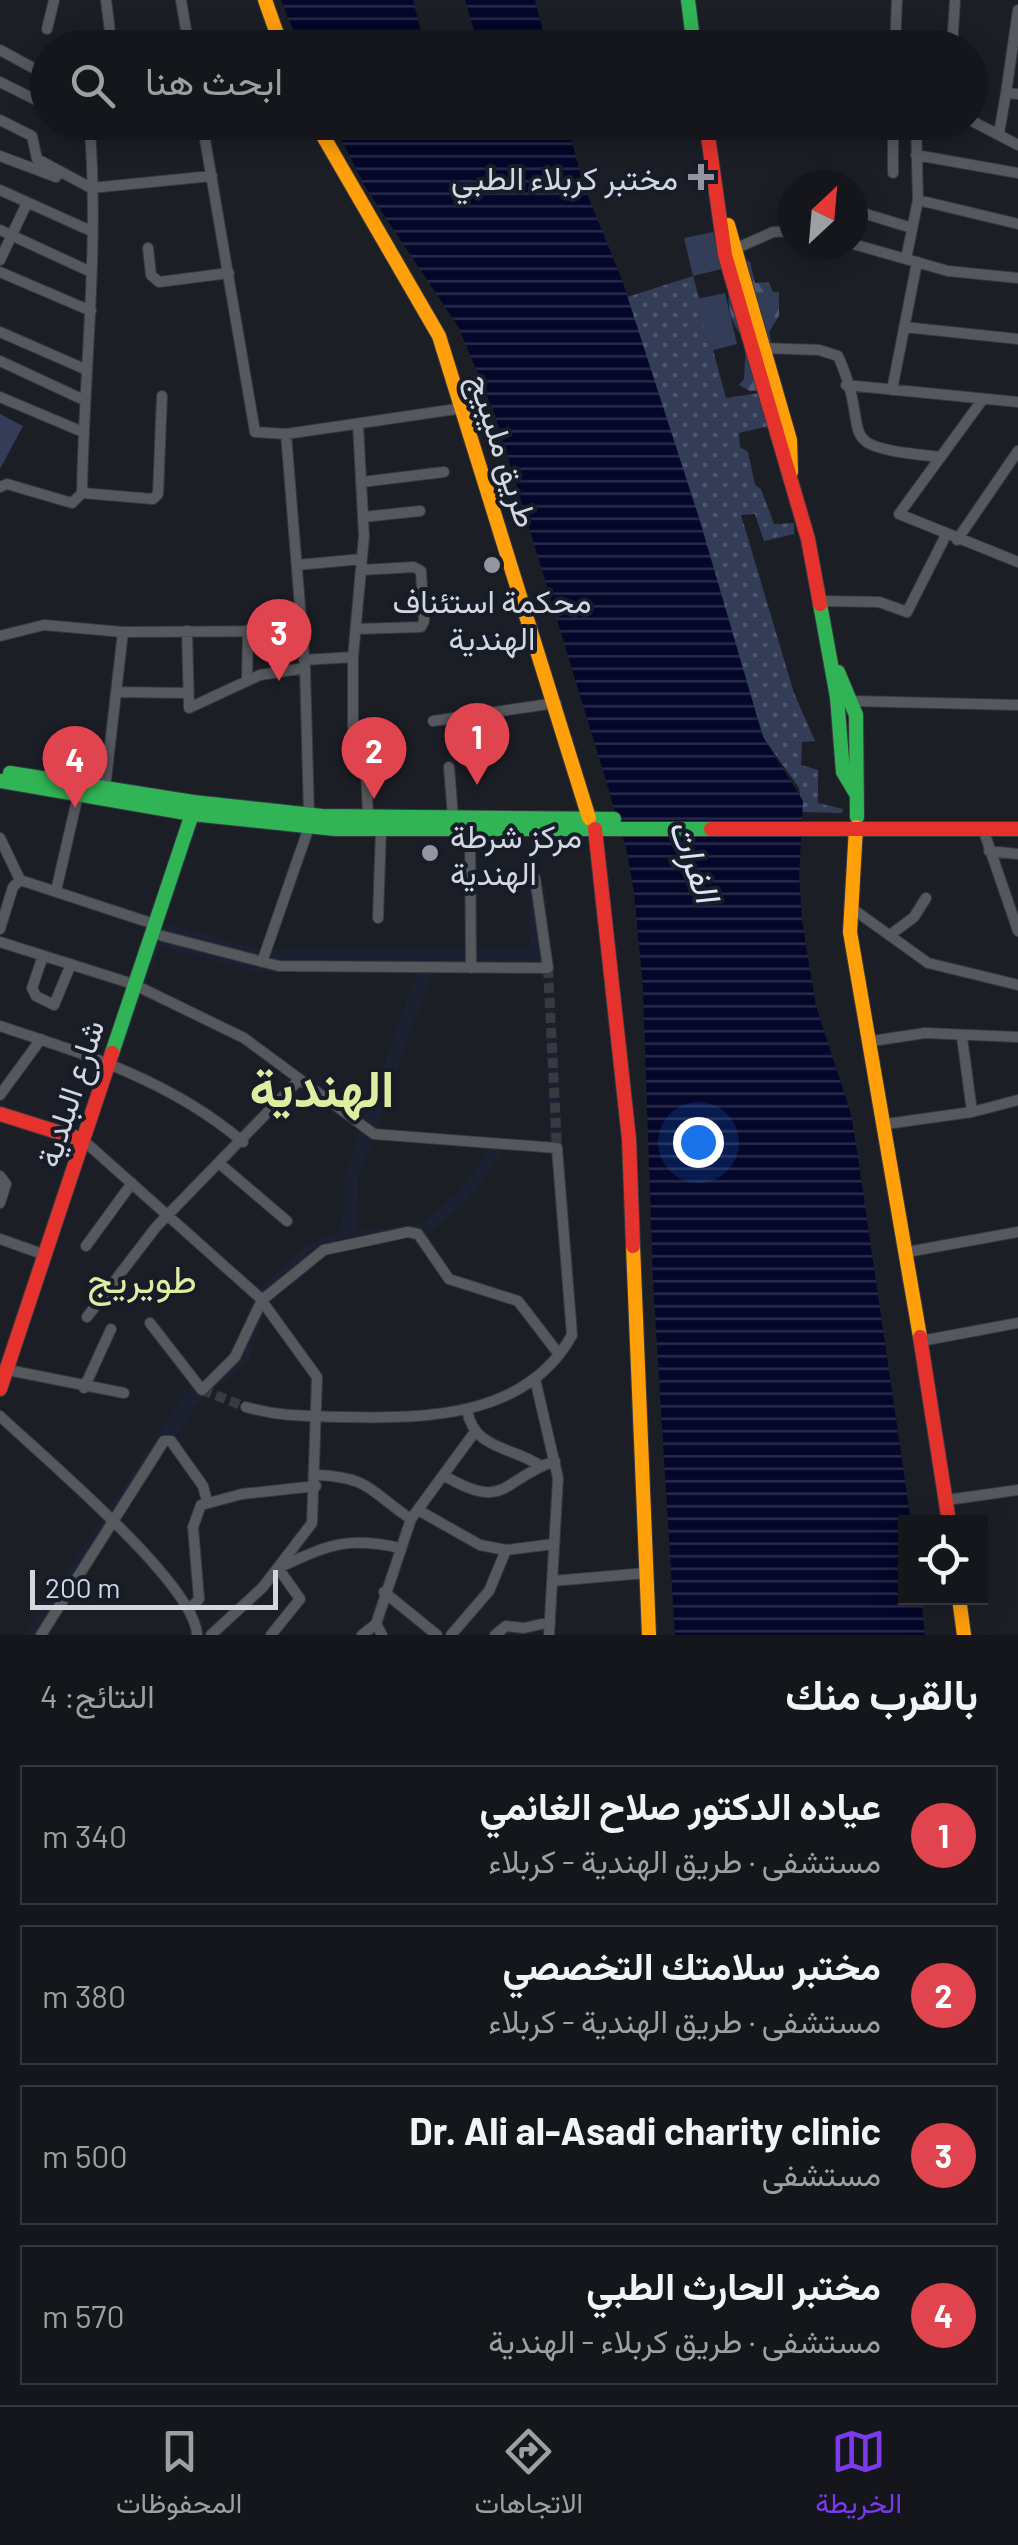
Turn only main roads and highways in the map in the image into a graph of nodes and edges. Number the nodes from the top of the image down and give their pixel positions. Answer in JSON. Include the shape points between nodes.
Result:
{"nodes":[{"id":1,"x":265,"y":0,"type":"edge"},
{"id":2,"x":688,"y":0,"type":"edge"},
{"id":3,"x":276,"y":30,"type":"edge"},
{"id":4,"x":692,"y":30,"type":"edge"},
{"id":5,"x":325,"y":140,"type":"edge"},
{"id":6,"x":709,"y":140,"type":"edge"},
{"id":7,"x":717,"y":191,"type":"junction"},
{"id":8,"x":791,"y":472,"type":"junction"},
{"id":9,"x":826,"y":635,"type":"junction"},
{"id":10,"x":0,"y":771,"type":"edge"},
{"id":11,"x":0,"y":781,"type":"edge"},
{"id":12,"x":855,"y":792,"type":"junction"},
{"id":13,"x":192,"y":814,"type":"junction"},
{"id":14,"x":1018,"y":820,"type":"edge"},
{"id":15,"x":309,"y":821,"type":"junction"},
{"id":16,"x":852,"y":822,"type":"junction"},
{"id":17,"x":592,"y":823,"type":"junction"},
{"id":18,"x":1018,"y":829,"type":"edge"},
{"id":19,"x":0,"y":1114,"type":"edge"},
{"id":20,"x":83,"y":1140,"type":"junction"},
{"id":21,"x":4,"y":1369,"type":"edge"},
{"id":22,"x":0,"y":1389,"type":"edge"},
{"id":23,"x":949,"y":1515,"type":"edge"},
{"id":24,"x":960,"y":1605,"type":"edge"},
{"id":25,"x":648,"y":1635,"type":"edge"},
{"id":26,"x":964,"y":1635,"type":"edge"}],
"edges":[{"from":1,"to":3,"type":"main road"},
{"from":2,"to":4,"type":"main road"},
{"from":5,"to":17,"type":"main road","name":"طريق مليبيج","via":[[439,336]]},
{"from":6,"to":7,"type":"main road"},
{"from":7,"to":8,"type":"main road","via":[[790,440]]},
{"from":7,"to":8,"type":"main road","via":[[725,255],[780,456]]},
{"from":8,"to":9,"type":"main road"},
{"from":9,"to":12,"type":"main road","via":[[843,772]]},
{"from":9,"to":12,"type":"main road","via":[[852,700],[860,770]]},
{"from":10,"to":15,"type":"main road"},
{"from":11,"to":13,"type":"main road"},
{"from":12,"to":16,"type":"main road"},
{"from":13,"to":15,"type":"main road"},
{"from":13,"to":20,"type":"main road","name":"شارع البلدية"},
{"from":14,"to":16,"type":"main road"},
{"from":15,"to":17,"type":"main road","via":[[368,816]]},
{"from":15,"to":17,"type":"main road","via":[[381,830]]},
{"from":16,"to":17,"type":"main road"},
{"from":16,"to":18,"type":"main road"},
{"from":16,"to":23,"type":"main road","via":[[850,906]]},
{"from":17,"to":25,"type":"main road","name":"طريق مليبيج","via":[[629,1139]]},
{"from":19,"to":20,"type":"main road"},
{"from":20,"to":21,"type":"main road","name":"شارع البلدية"},
{"from":21,"to":22,"type":"main road","name":"شارع البلدية"},
{"from":24,"to":26,"type":"main road"}]}
